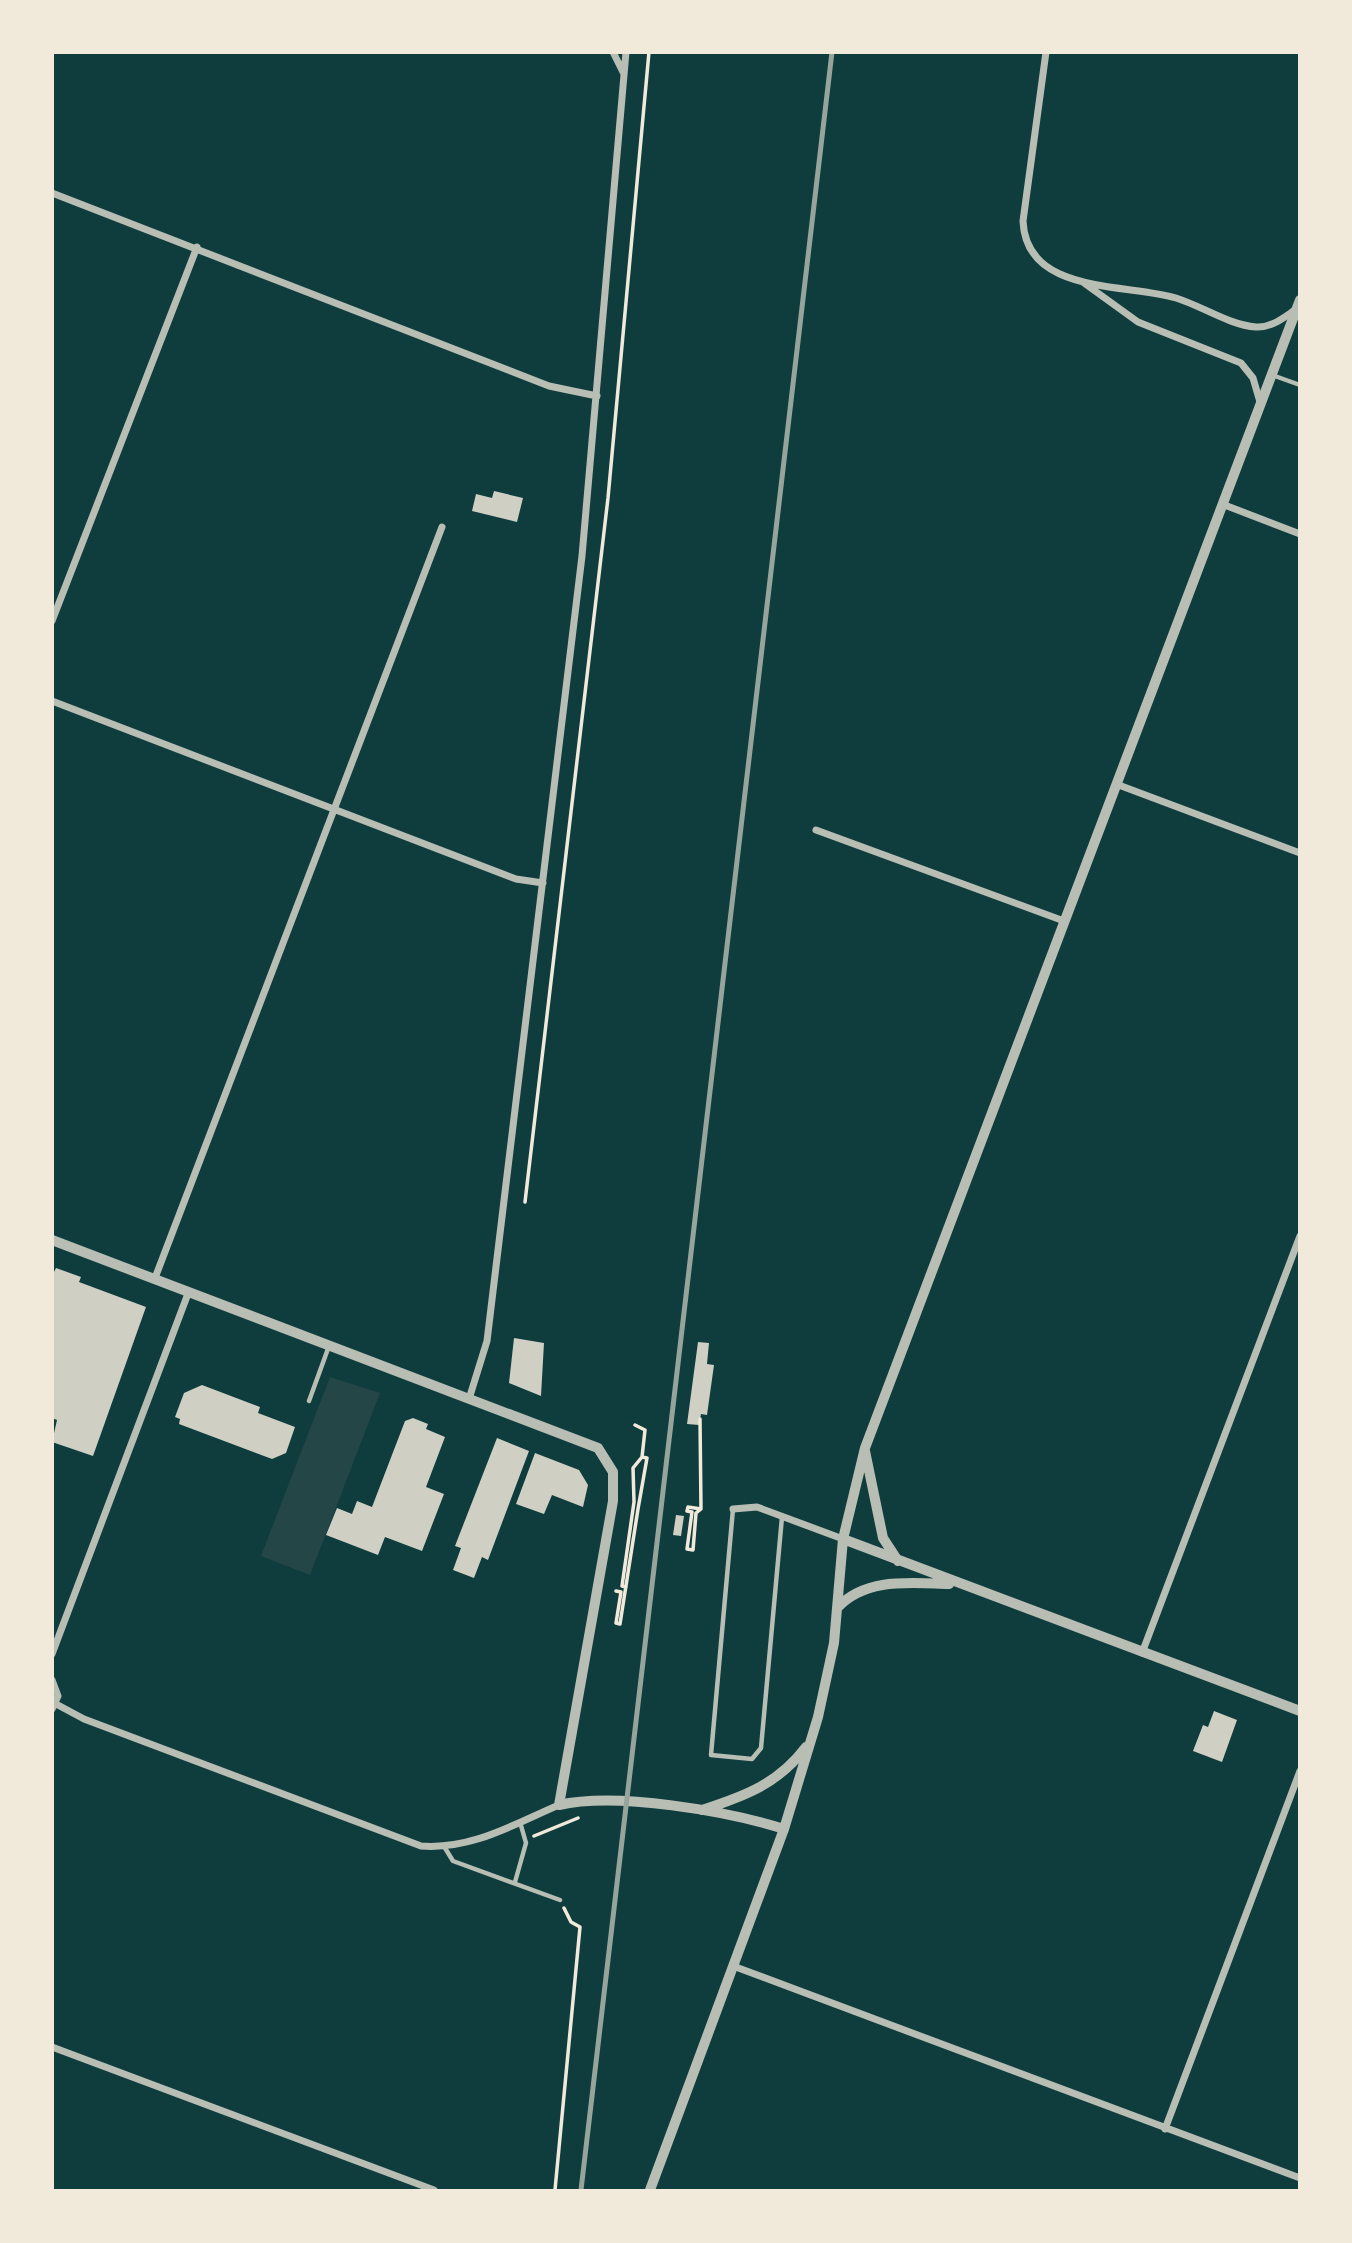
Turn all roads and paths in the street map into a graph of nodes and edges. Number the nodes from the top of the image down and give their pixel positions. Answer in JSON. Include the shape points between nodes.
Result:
{"nodes":[{"id":1,"x":613,"y":52,"type":"edge"},
{"id":2,"x":626,"y":52,"type":"edge"},
{"id":3,"x":649,"y":52,"type":"edge"},
{"id":4,"x":1046,"y":52,"type":"edge"},
{"id":5,"x":624,"y":74,"type":"junction"},
{"id":6,"x":52,"y":193,"type":"edge"},
{"id":7,"x":197,"y":247,"type":"junction"},
{"id":8,"x":1083,"y":283,"type":"junction"},
{"id":9,"x":1298,"y":305,"type":"edge"},
{"id":10,"x":1271,"y":374,"type":"junction"},
{"id":11,"x":1300,"y":385,"type":"edge"},
{"id":12,"x":597,"y":396,"type":"junction"},
{"id":13,"x":1260,"y":403,"type":"junction"},
{"id":14,"x":1222,"y":505,"type":"junction"},
{"id":15,"x":442,"y":527,"type":"dead end"},
{"id":16,"x":1300,"y":534,"type":"edge"},
{"id":17,"x":52,"y":621,"type":"edge"},
{"id":18,"x":52,"y":701,"type":"edge"},
{"id":19,"x":1116,"y":784,"type":"junction"},
{"id":20,"x":334,"y":809,"type":"junction"},
{"id":21,"x":816,"y":830,"type":"dead end"},
{"id":22,"x":1300,"y":853,"type":"edge"},
{"id":23,"x":543,"y":883,"type":"junction"},
{"id":24,"x":1064,"y":920,"type":"junction"},
{"id":25,"x":525,"y":1202,"type":"dead end"},
{"id":26,"x":1300,"y":1236,"type":"edge"},
{"id":27,"x":52,"y":1240,"type":"edge"},
{"id":28,"x":155,"y":1278,"type":"junction"},
{"id":29,"x":189,"y":1292,"type":"junction"},
{"id":30,"x":329,"y":1345,"type":"junction"},
{"id":31,"x":470,"y":1399,"type":"junction"},
{"id":32,"x":309,"y":1401,"type":"dead end"},
{"id":33,"x":700,"y":1419,"type":"dead end"},
{"id":34,"x":635,"y":1425,"type":"dead end"},
{"id":35,"x":864,"y":1448,"type":"junction"},
{"id":36,"x":642,"y":1457,"type":"junction"},
{"id":37,"x":701,"y":1509,"type":"junction"},
{"id":38,"x":733,"y":1509,"type":"joint"},
{"id":39,"x":782,"y":1516,"type":"junction"},
{"id":40,"x":843,"y":1539,"type":"junction"},
{"id":41,"x":898,"y":1561,"type":"junction"},
{"id":42,"x":959,"y":1585,"type":"junction"},
{"id":43,"x":626,"y":1587,"type":"junction"},
{"id":44,"x":616,"y":1591,"type":"dead end"},
{"id":45,"x":837,"y":1608,"type":"junction"},
{"id":46,"x":1143,"y":1653,"type":"junction"},
{"id":47,"x":52,"y":1654,"type":"edge"},
{"id":48,"x":52,"y":1681,"type":"edge"},
{"id":49,"x":54,"y":1706,"type":"edge"},
{"id":50,"x":1300,"y":1712,"type":"edge"},
{"id":51,"x":811,"y":1740,"type":"junction"},
{"id":52,"x":1300,"y":1772,"type":"edge"},
{"id":53,"x":559,"y":1805,"type":"junction"},
{"id":54,"x":700,"y":1810,"type":"junction"},
{"id":55,"x":580,"y":1817,"type":"dead end"},
{"id":56,"x":519,"y":1821,"type":"junction"},
{"id":57,"x":784,"y":1829,"type":"junction"},
{"id":58,"x":526,"y":1840,"type":"junction"},
{"id":59,"x":445,"y":1848,"type":"junction"},
{"id":60,"x":515,"y":1882,"type":"junction"},
{"id":61,"x":560,"y":1900,"type":"joint"},
{"id":62,"x":733,"y":1966,"type":"junction"},
{"id":63,"x":52,"y":2046,"type":"edge"},
{"id":64,"x":1165,"y":2129,"type":"junction"},
{"id":65,"x":1300,"y":2178,"type":"edge"},
{"id":66,"x":434,"y":2190,"type":"edge"},
{"id":67,"x":555,"y":2190,"type":"edge"},
{"id":68,"x":650,"y":2190,"type":"edge"}],
"edges":[{"from":1,"to":5,"type":"street"},
{"from":2,"to":5,"type":"street"},
{"from":3,"to":25,"type":"path","via":[[608,498]]},
{"from":4,"to":8,"type":"street","via":[[1023,229],[1041,262]]},
{"from":5,"to":12,"type":"street"},
{"from":6,"to":7,"type":"street"},
{"from":7,"to":12,"type":"street","via":[[549,386]]},
{"from":7,"to":17,"type":"street"},
{"from":8,"to":9,"type":"street","via":[[1175,297],[1256,327],[1273,324]]},
{"from":8,"to":13,"type":"street","via":[[1138,322],[1241,363],[1253,378]]},
{"from":9,"to":10,"type":"street"},
{"from":10,"to":11,"type":"lane"},
{"from":10,"to":13,"type":"street"},
{"from":12,"to":23,"type":"street"},
{"from":13,"to":14,"type":"street"},
{"from":14,"to":16,"type":"street"},
{"from":14,"to":19,"type":"street"},
{"from":15,"to":20,"type":"street"},
{"from":18,"to":20,"type":"street"},
{"from":19,"to":22,"type":"street"},
{"from":19,"to":24,"type":"street"},
{"from":20,"to":23,"type":"street","via":[[516,879]]},
{"from":20,"to":28,"type":"street"},
{"from":21,"to":24,"type":"street"},
{"from":23,"to":31,"type":"street","via":[[487,1341]]},
{"from":24,"to":35,"type":"street"},
{"from":26,"to":46,"type":"street"},
{"from":27,"to":28,"type":"street"},
{"from":28,"to":29,"type":"street"},
{"from":29,"to":30,"type":"street"},
{"from":29,"to":47,"type":"street"},
{"from":30,"to":31,"type":"street"},
{"from":30,"to":32,"type":"lane"},
{"from":31,"to":53,"type":"street","via":[[594,1445],[607,1457],[614,1479]]},
{"from":33,"to":37,"type":"path"},
{"from":34,"to":36,"type":"path","via":[[645,1430]]},
{"from":35,"to":40,"type":"street"},
{"from":35,"to":41,"type":"street","via":[[883,1538]]},
{"from":36,"to":43,"type":"path","via":[[647,1458],[644,1497]]},
{"from":36,"to":43,"type":"path","via":[[632,1468],[634,1502],[622,1586]]},
{"from":37,"to":37,"type":"path","via":[[688,1507],[692,1512],[687,1549],[693,1550],[696,1513]]},
{"from":38,"to":39,"type":"street","via":[[757,1507]]},
{"from":38,"to":39,"type":"lane","via":[[711,1755],[752,1759],[761,1748]]},
{"from":39,"to":40,"type":"street"},
{"from":40,"to":41,"type":"street"},
{"from":40,"to":45,"type":"street"},
{"from":41,"to":42,"type":"street"},
{"from":42,"to":45,"type":"street","via":[[899,1582],[853,1594]]},
{"from":42,"to":46,"type":"street"},
{"from":43,"to":44,"type":"path","via":[[620,1624],[616,1623],[621,1592]]},
{"from":45,"to":51,"type":"street","via":[[824,1695]]},
{"from":46,"to":50,"type":"street"},
{"from":48,"to":49,"type":"street","via":[[58,1691]]},
{"from":49,"to":59,"type":"street","via":[[396,1838]]},
{"from":51,"to":54,"type":"street","via":[[772,1782]]},
{"from":51,"to":57,"type":"street"},
{"from":52,"to":64,"type":"street"},
{"from":53,"to":54,"type":"street","via":[[603,1799]]},
{"from":53,"to":56,"type":"street"},
{"from":54,"to":57,"type":"street","via":[[752,1818]]},
{"from":55,"to":58,"type":"path"},
{"from":56,"to":58,"type":"lane"},
{"from":56,"to":59,"type":"street","via":[[474,1842]]},
{"from":57,"to":62,"type":"street"},
{"from":58,"to":60,"type":"lane"},
{"from":59,"to":60,"type":"lane","via":[[453,1861]]},
{"from":60,"to":61,"type":"lane"},
{"from":61,"to":67,"type":"path","via":[[571,1922],[580,1927]]},
{"from":62,"to":64,"type":"street"},
{"from":62,"to":68,"type":"street"},
{"from":63,"to":66,"type":"street"},
{"from":64,"to":65,"type":"street"}]}
